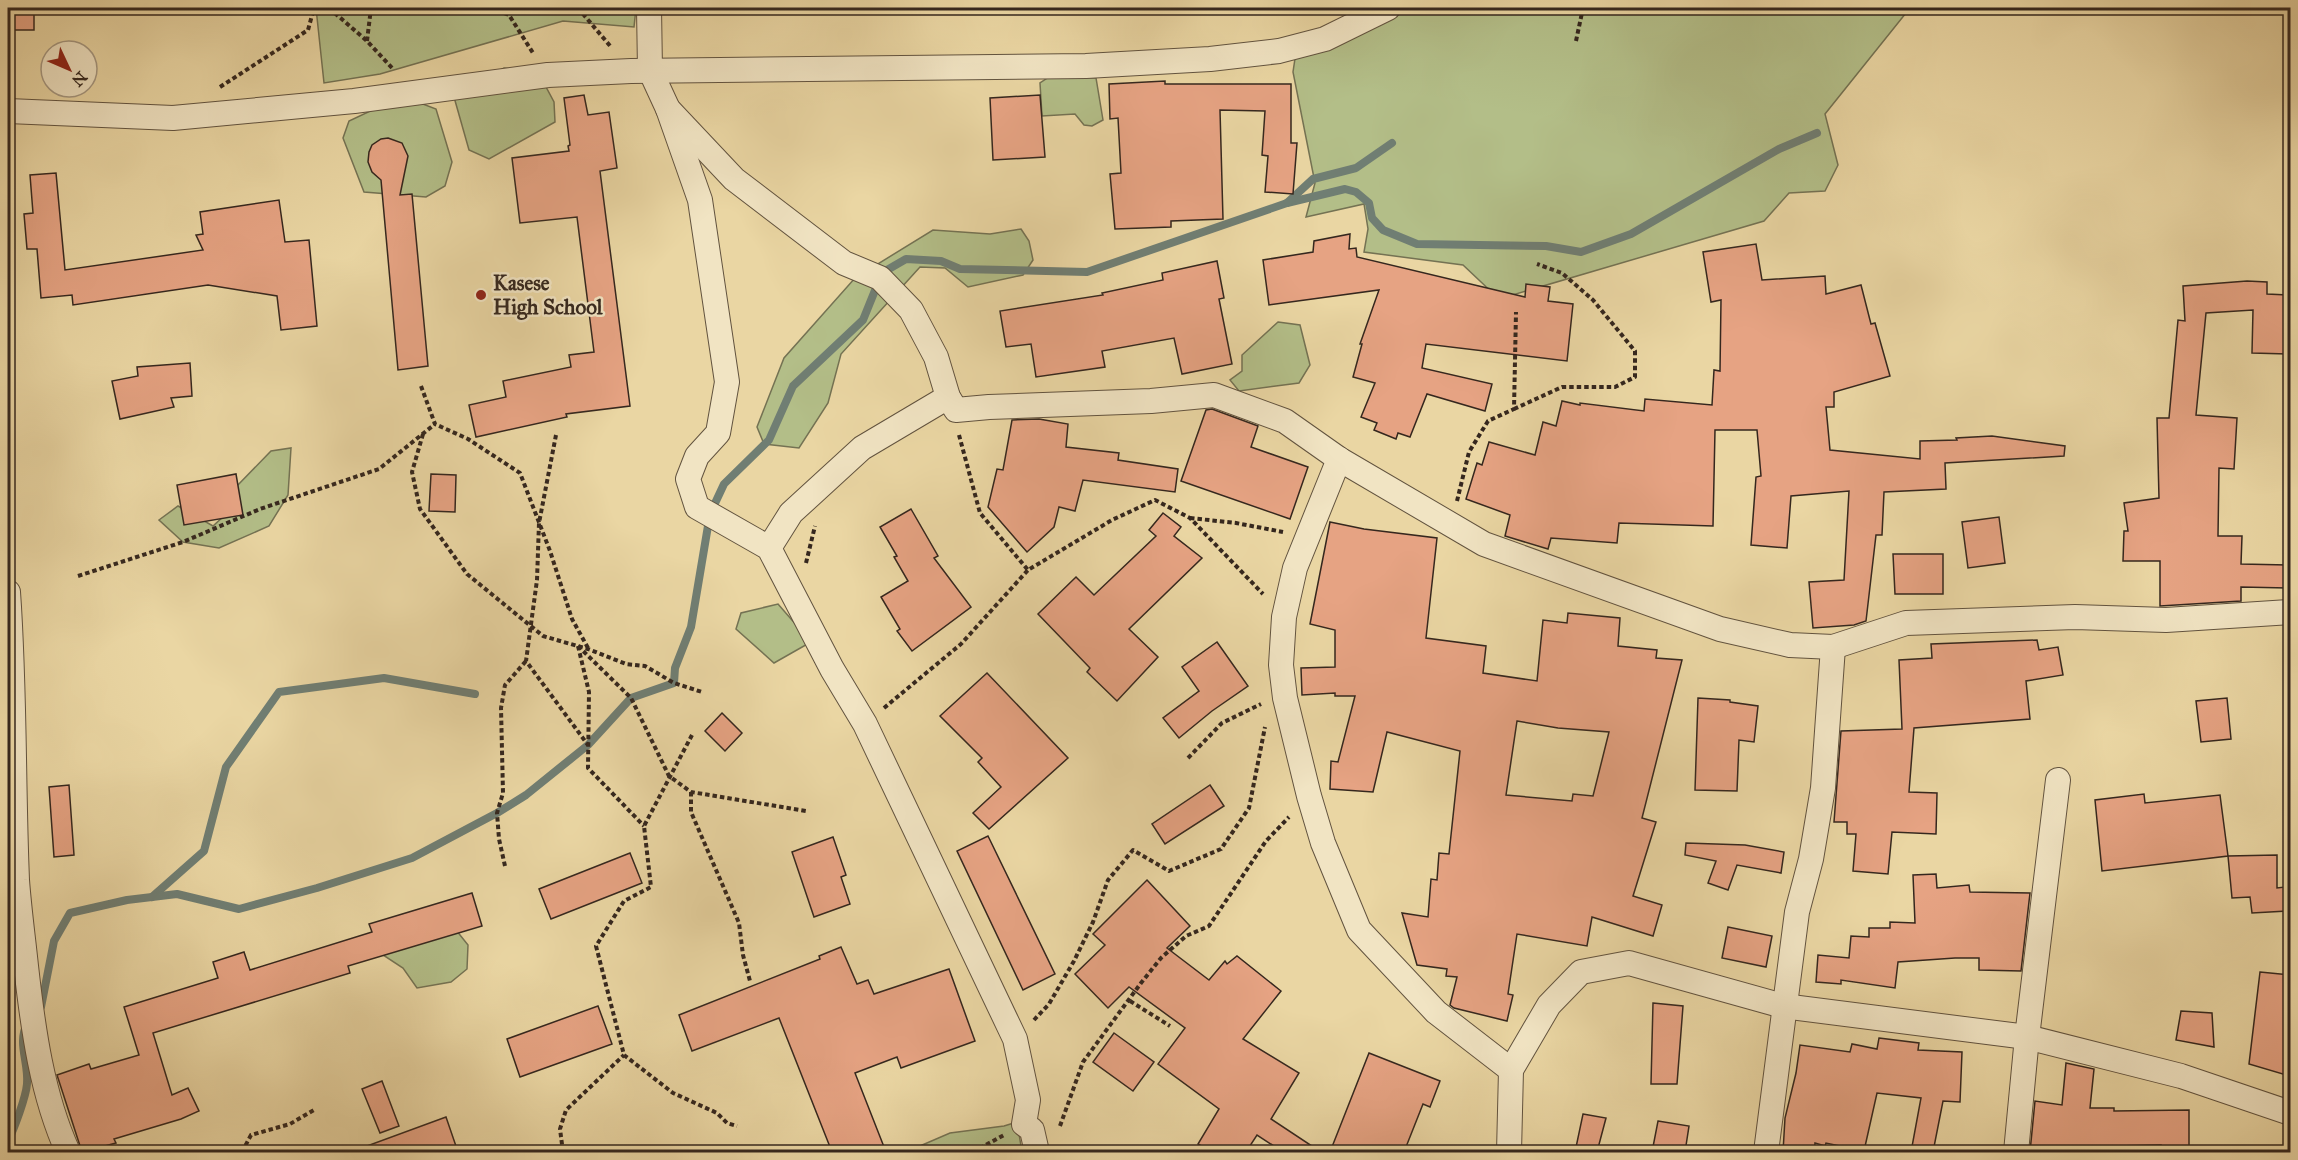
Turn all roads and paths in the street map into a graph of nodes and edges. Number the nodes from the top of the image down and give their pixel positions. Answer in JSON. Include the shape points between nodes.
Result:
{"nodes":[{"id":1,"x":314,"y":8,"type":"edge"},
{"id":2,"x":329,"y":8,"type":"edge"},
{"id":3,"x":371,"y":8,"type":"edge"},
{"id":4,"x":490,"y":8,"type":"edge"},
{"id":5,"x":578,"y":8,"type":"edge"},
{"id":6,"x":649,"y":8,"type":"edge"},
{"id":7,"x":1388,"y":8,"type":"edge"},
{"id":8,"x":1583,"y":8,"type":"edge"},
{"id":9,"x":368,"y":41,"type":"junction"},
{"id":10,"x":1576,"y":41,"type":"dead end"},
{"id":11,"x":640,"y":70,"type":"junction"},
{"id":12,"x":548,"y":75,"type":"junction"},
{"id":13,"x":219,"y":88,"type":"dead end"},
{"id":14,"x":415,"y":92,"type":"junction"},
{"id":15,"x":668,"y":109,"type":"junction"},
{"id":16,"x":8,"y":111,"type":"edge"},
{"id":17,"x":1537,"y":264,"type":"dead end"},
{"id":18,"x":1516,"y":312,"type":"dead end"},
{"id":19,"x":421,"y":386,"type":"dead end"},
{"id":20,"x":952,"y":404,"type":"junction"},
{"id":21,"x":1514,"y":409,"type":"junction"},
{"id":22,"x":435,"y":424,"type":"junction"},
{"id":23,"x":423,"y":434,"type":"junction"},
{"id":24,"x":556,"y":435,"type":"dead end"},
{"id":25,"x":1339,"y":459,"type":"junction"},
{"id":26,"x":1190,"y":518,"type":"junction"},
{"id":27,"x":539,"y":523,"type":"junction"},
{"id":28,"x":1452,"y":524,"type":"junction"},
{"id":29,"x":815,"y":525,"type":"dead end"},
{"id":30,"x":1307,"y":537,"type":"junction"},
{"id":31,"x":769,"y":548,"type":"junction"},
{"id":32,"x":1028,"y":570,"type":"junction"},
{"id":33,"x":78,"y":576,"type":"dead end"},
{"id":34,"x":8,"y":592,"type":"edge"},
{"id":35,"x":799,"y":604,"type":"junction"},
{"id":36,"x":2290,"y":612,"type":"edge"},
{"id":37,"x":1284,"y":617,"type":"junction"},
{"id":38,"x":531,"y":626,"type":"junction"},
{"id":39,"x":578,"y":645,"type":"junction"},
{"id":40,"x":1833,"y":647,"type":"junction"},
{"id":41,"x":588,"y":649,"type":"junction"},
{"id":42,"x":526,"y":661,"type":"junction"},
{"id":43,"x":702,"y":692,"type":"dead end"},
{"id":44,"x":1277,"y":699,"type":"junction"},
{"id":45,"x":865,"y":724,"type":"junction"},
{"id":46,"x":692,"y":735,"type":"dead end"},
{"id":47,"x":588,"y":745,"type":"junction"},
{"id":48,"x":1188,"y":758,"type":"dead end"},
{"id":49,"x":669,"y":776,"type":"junction"},
{"id":50,"x":2058,"y":780,"type":"dead end"},
{"id":51,"x":691,"y":792,"type":"junction"},
{"id":52,"x":1309,"y":796,"type":"junction"},
{"id":53,"x":806,"y":811,"type":"dead end"},
{"id":54,"x":644,"y":826,"type":"junction"},
{"id":55,"x":505,"y":866,"type":"dead end"},
{"id":56,"x":12,"y":881,"type":"edge"},
{"id":57,"x":750,"y":981,"type":"dead end"},
{"id":58,"x":1130,"y":1001,"type":"junction"},
{"id":59,"x":1784,"y":1006,"type":"junction"},
{"id":60,"x":1170,"y":1026,"type":"dead end"},
{"id":61,"x":2027,"y":1037,"type":"junction"},
{"id":62,"x":1015,"y":1039,"type":"junction"},
{"id":63,"x":624,"y":1055,"type":"junction"},
{"id":64,"x":1511,"y":1070,"type":"junction"},
{"id":65,"x":314,"y":1110,"type":"dead end"},
{"id":66,"x":2290,"y":1113,"type":"edge"},
{"id":67,"x":1024,"y":1124,"type":"junction"},
{"id":68,"x":737,"y":1126,"type":"dead end"},
{"id":69,"x":1060,"y":1126,"type":"dead end"},
{"id":70,"x":905,"y":1148,"type":"dead end"},
{"id":71,"x":68,"y":1152,"type":"edge"},
{"id":72,"x":242,"y":1152,"type":"edge"},
{"id":73,"x":563,"y":1152,"type":"edge"},
{"id":74,"x":911,"y":1152,"type":"edge"},
{"id":75,"x":973,"y":1152,"type":"edge"},
{"id":76,"x":1037,"y":1152,"type":"edge"},
{"id":77,"x":1509,"y":1152,"type":"edge"},
{"id":78,"x":1766,"y":1152,"type":"edge"},
{"id":79,"x":2016,"y":1152,"type":"edge"}],
"edges":[{"from":1,"to":13,"type":"path","via":[[308,30]]},
{"from":2,"to":9,"type":"path"},
{"from":3,"to":9,"type":"path"},
{"from":4,"to":12,"type":"path","via":[[508,15]]},
{"from":5,"to":11,"type":"path"},
{"from":6,"to":11,"type":"street"},
{"from":7,"to":11,"type":"street","via":[[1325,39],[1279,51],[1210,59],[1086,66]]},
{"from":8,"to":10,"type":"path"},
{"from":9,"to":14,"type":"path"},
{"from":11,"to":12,"type":"street"},
{"from":11,"to":15,"type":"street"},
{"from":12,"to":14,"type":"street"},
{"from":14,"to":16,"type":"street","via":[[173,118]]},
{"from":15,"to":20,"type":"street","via":[[734,179],[844,263],[880,278],[911,310],[936,357]]},
{"from":15,"to":31,"type":"street","via":[[700,200],[727,382],[718,433],[697,456],[688,479],[697,507]]},
{"from":17,"to":21,"type":"path","via":[[1562,273],[1593,300],[1635,351],[1635,377],[1615,387],[1562,387]]},
{"from":18,"to":21,"type":"path"},
{"from":19,"to":22,"type":"path"},
{"from":20,"to":25,"type":"street","via":[[989,407],[1214,395],[1285,421]]},
{"from":20,"to":31,"type":"street","via":[[862,448],[791,513]]},
{"from":20,"to":32,"type":"path","via":[[980,513]]},
{"from":21,"to":28,"type":"path","via":[[1488,421],[1469,452]]},
{"from":22,"to":23,"type":"path"},
{"from":22,"to":27,"type":"path","via":[[520,472]]},
{"from":23,"to":33,"type":"path","via":[[379,469],[260,509],[183,542]]},
{"from":23,"to":38,"type":"path","via":[[412,472],[420,509],[467,574]]},
{"from":24,"to":27,"type":"path"},
{"from":25,"to":28,"type":"street"},
{"from":25,"to":30,"type":"street"},
{"from":26,"to":30,"type":"path","via":[[1236,522]]},
{"from":26,"to":32,"type":"path","via":[[1155,500],[1112,520]]},
{"from":26,"to":37,"type":"path"},
{"from":27,"to":38,"type":"path"},
{"from":27,"to":41,"type":"path","via":[[572,620]]},
{"from":28,"to":40,"type":"street","via":[[1484,544],[1720,629],[1791,645]]},
{"from":29,"to":35,"type":"path"},
{"from":30,"to":37,"type":"street"},
{"from":31,"to":35,"type":"street"},
{"from":32,"to":45,"type":"path","via":[[961,644]]},
{"from":34,"to":56,"type":"street"},
{"from":35,"to":45,"type":"street"},
{"from":36,"to":40,"type":"street","via":[[2166,620],[2075,617],[1906,623]]},
{"from":37,"to":44,"type":"street"},
{"from":38,"to":39,"type":"path","via":[[543,636]]},
{"from":38,"to":42,"type":"path"},
{"from":39,"to":41,"type":"path"},
{"from":39,"to":47,"type":"path","via":[[590,692]]},
{"from":39,"to":49,"type":"path","via":[[631,698]]},
{"from":40,"to":59,"type":"street","via":[[1823,788],[1797,912]]},
{"from":41,"to":43,"type":"path","via":[[626,664],[645,666]]},
{"from":42,"to":47,"type":"path"},
{"from":42,"to":55,"type":"path","via":[[505,685],[501,708],[503,794],[497,813]]},
{"from":44,"to":48,"type":"path","via":[[1222,723]]},
{"from":44,"to":52,"type":"street"},
{"from":44,"to":62,"type":"path","via":[[1250,808],[1221,849],[1169,871],[1133,850],[1108,880],[1093,922],[1049,1004]]},
{"from":45,"to":62,"type":"street"},
{"from":46,"to":49,"type":"path"},
{"from":47,"to":54,"type":"path","via":[[588,768]]},
{"from":49,"to":51,"type":"path"},
{"from":49,"to":54,"type":"path"},
{"from":50,"to":61,"type":"street"},
{"from":51,"to":53,"type":"path"},
{"from":51,"to":57,"type":"path","via":[[691,812],[739,923]]},
{"from":52,"to":58,"type":"path","via":[[1266,841],[1209,927],[1186,936],[1161,958]]},
{"from":52,"to":64,"type":"street","via":[[1323,843],[1359,930],[1436,1012]]},
{"from":54,"to":63,"type":"path","via":[[651,886],[624,901],[596,946]]},
{"from":56,"to":71,"type":"street","via":[[49,1099]]},
{"from":58,"to":60,"type":"path"},
{"from":58,"to":69,"type":"path","via":[[1083,1062]]},
{"from":59,"to":61,"type":"street"},
{"from":59,"to":64,"type":"street","via":[[1629,963],[1581,972],[1549,1005]]},
{"from":59,"to":78,"type":"street"},
{"from":61,"to":66,"type":"street","via":[[2181,1076]]},
{"from":61,"to":79,"type":"street"},
{"from":62,"to":67,"type":"street","via":[[1028,1100]]},
{"from":63,"to":68,"type":"path","via":[[673,1093]]},
{"from":63,"to":73,"type":"path","via":[[567,1110],[560,1129]]},
{"from":64,"to":77,"type":"street"},
{"from":65,"to":72,"type":"path","via":[[290,1124],[251,1135]]},
{"from":67,"to":75,"type":"path"},
{"from":67,"to":76,"type":"street","via":[[1032,1130]]},
{"from":70,"to":74,"type":"path"}]}
